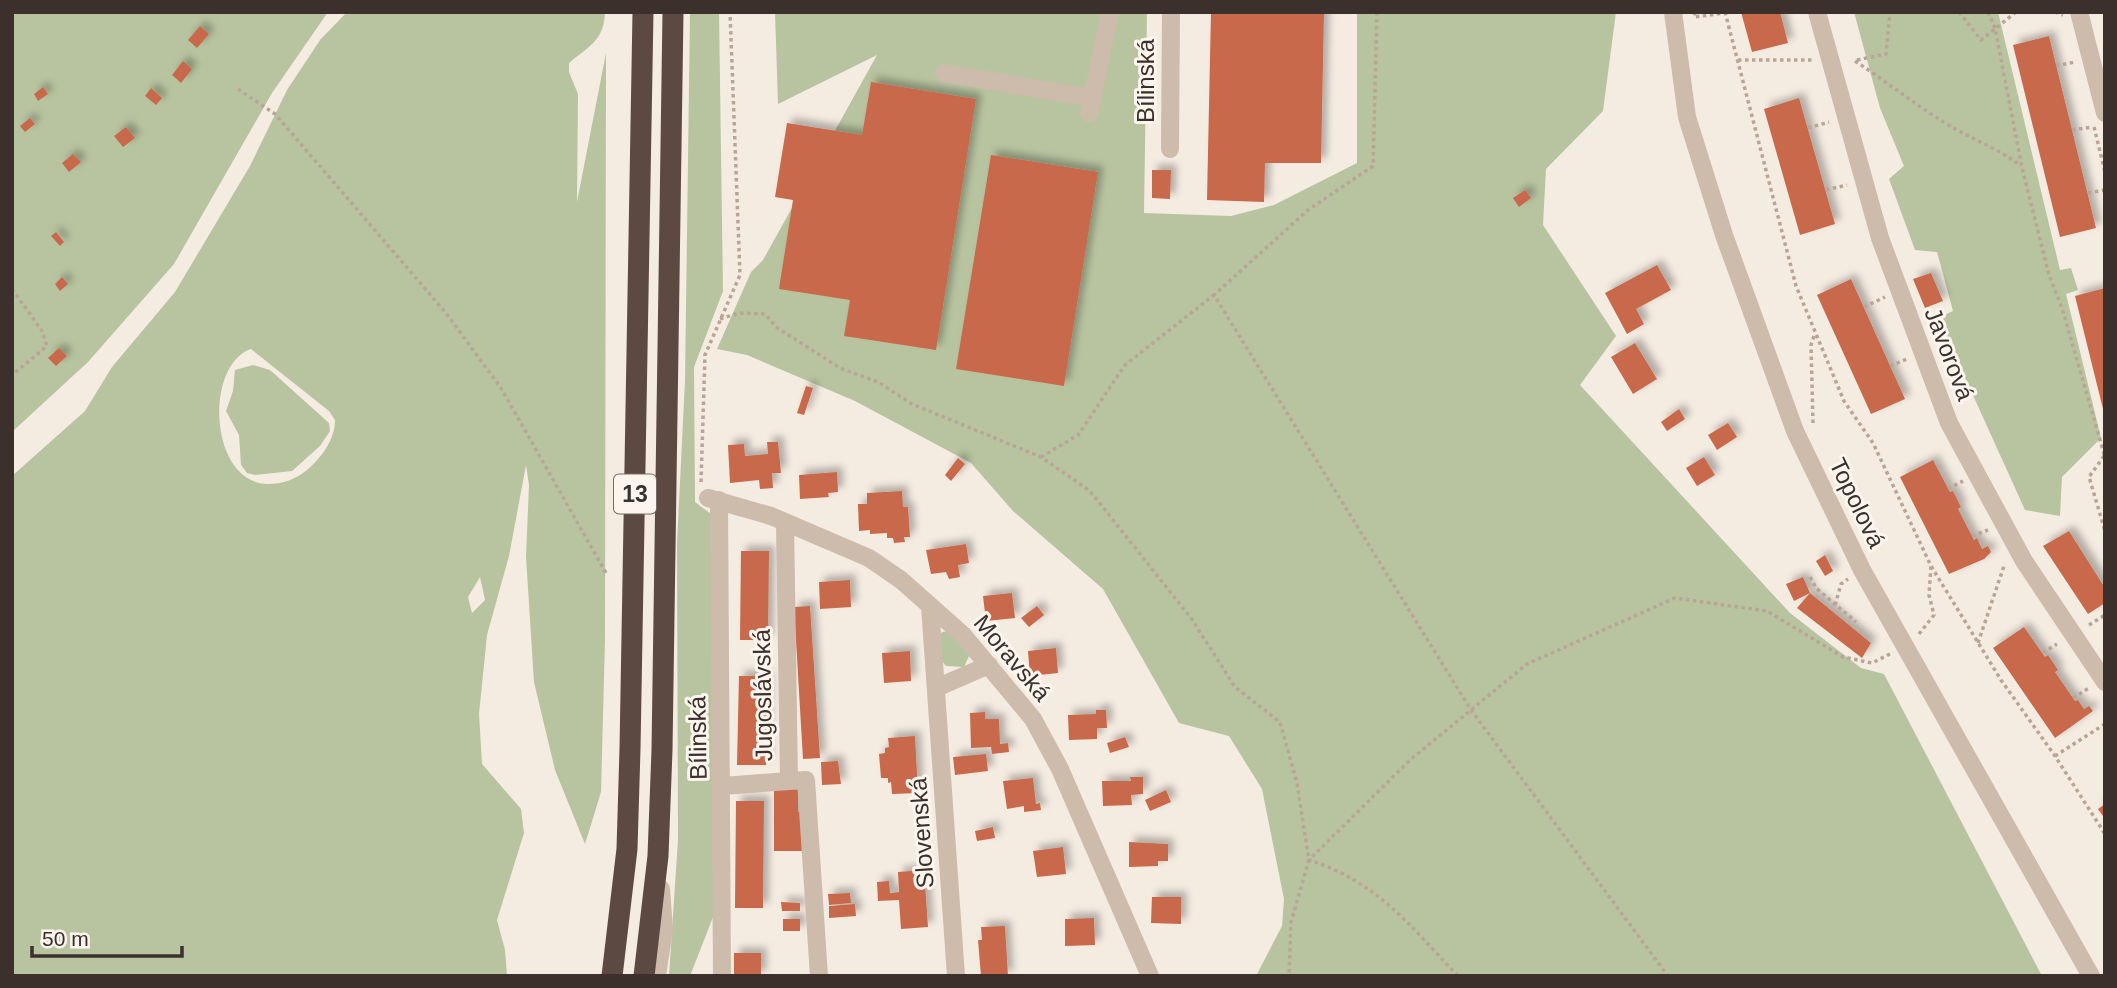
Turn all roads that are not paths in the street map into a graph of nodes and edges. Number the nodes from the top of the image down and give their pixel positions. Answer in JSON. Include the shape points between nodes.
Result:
{"nodes":[{"id":1,"x":643,"y":12,"type":"edge"},
{"id":2,"x":673,"y":12,"type":"edge"},
{"id":3,"x":1110,"y":12,"type":"edge"},
{"id":4,"x":1171,"y":12,"type":"edge"},
{"id":5,"x":1673,"y":12,"type":"edge"},
{"id":6,"x":1817,"y":12,"type":"edge"},
{"id":7,"x":2079,"y":12,"type":"edge"},
{"id":8,"x":944,"y":73,"type":"dead end"},
{"id":9,"x":2099,"y":120,"type":"edge"},
{"id":10,"x":1170,"y":149,"type":"dead end"},
{"id":11,"x":714,"y":499,"type":"joint"},
{"id":12,"x":785,"y":522,"type":"junction"},
{"id":13,"x":930,"y":606,"type":"junction"},
{"id":14,"x":989,"y":665,"type":"junction"},
{"id":15,"x":2099,"y":684,"type":"edge"},
{"id":16,"x":936,"y":688,"type":"junction"},
{"id":17,"x":789,"y":782,"type":"junction"},
{"id":18,"x":723,"y":786,"type":"junction"},
{"id":19,"x":658,"y":856,"type":"junction"},
{"id":20,"x":612,"y":976,"type":"edge"},
{"id":21,"x":644,"y":976,"type":"edge"},
{"id":22,"x":657,"y":976,"type":"edge"},
{"id":23,"x":723,"y":976,"type":"edge"},
{"id":24,"x":820,"y":976,"type":"edge"},
{"id":25,"x":956,"y":976,"type":"edge"},
{"id":26,"x":1150,"y":976,"type":"edge"},
{"id":27,"x":2091,"y":976,"type":"edge"}],
"edges":[{"from":1,"to":20,"type":"highway","number":"13","via":[[627,849]]},
{"from":2,"to":19,"type":"highway","number":"13"},
{"from":3,"to":8,"type":"street","via":[[1090,105]]},
{"from":4,"to":10,"type":"street","name":"Bílinská"},
{"from":5,"to":27,"type":"street","name":"Topolová","via":[[1687,117],[1724,235],[1800,441],[1862,570]]},
{"from":6,"to":15,"type":"street","name":"Javorová","via":[[1824,63],[1880,238],[1949,423],[2024,561]]},
{"from":7,"to":9,"type":"street"},
{"from":11,"to":12,"type":"street","name":"Moravská"},
{"from":11,"to":18,"type":"street","name":"Bílinská"},
{"from":12,"to":13,"type":"street","name":"Moravská","via":[[869,558]]},
{"from":12,"to":17,"type":"street","name":"Jugoslávská"},
{"from":13,"to":14,"type":"street","name":"Moravská"},
{"from":13,"to":16,"type":"street","name":"Slovenská"},
{"from":14,"to":16,"type":"street"},
{"from":14,"to":26,"type":"street","name":"Moravská","via":[[1032,719],[1060,769]]},
{"from":16,"to":25,"type":"street","name":"Slovenská"},
{"from":17,"to":18,"type":"street"},
{"from":17,"to":24,"type":"street","name":"Jugoslávská","via":[[806,780]]},
{"from":18,"to":23,"type":"street","name":"Bílinská"},
{"from":19,"to":21,"type":"highway","number":"13"},
{"from":19,"to":22,"type":"street","via":[[664,929]]}]}
